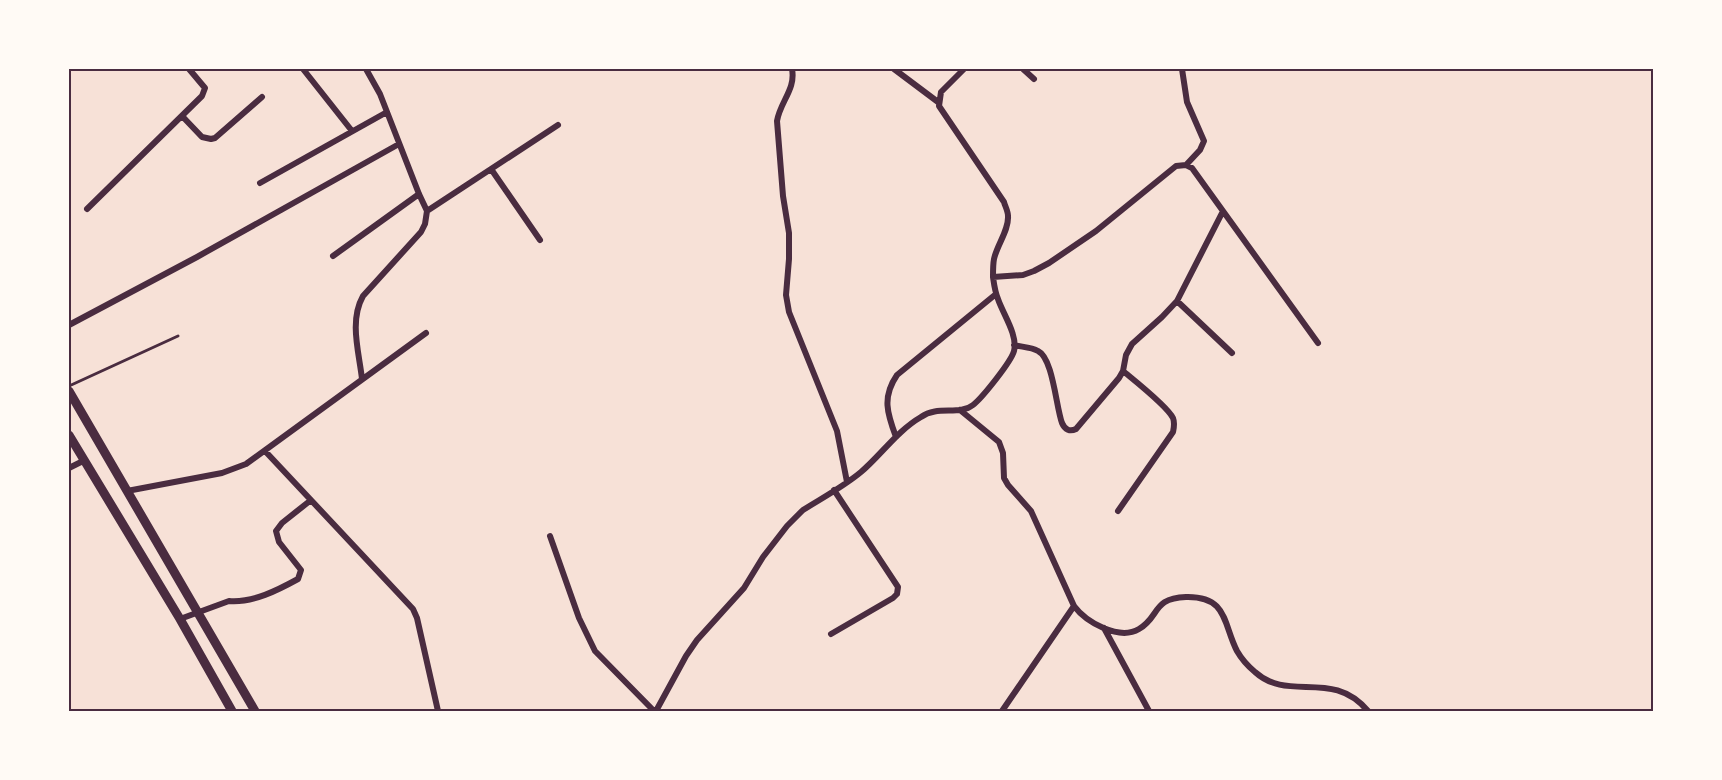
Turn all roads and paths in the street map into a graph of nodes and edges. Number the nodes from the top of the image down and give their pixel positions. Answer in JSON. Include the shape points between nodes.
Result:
{"nodes":[{"id":1,"x":189,"y":69,"type":"edge"},
{"id":2,"x":303,"y":69,"type":"edge"},
{"id":3,"x":366,"y":69,"type":"edge"},
{"id":4,"x":792,"y":69,"type":"edge"},
{"id":5,"x":894,"y":69,"type":"edge"},
{"id":6,"x":964,"y":69,"type":"edge"},
{"id":7,"x":1023,"y":69,"type":"edge"},
{"id":8,"x":1182,"y":69,"type":"edge"},
{"id":9,"x":1034,"y":79,"type":"dead end"},
{"id":10,"x":262,"y":97,"type":"dead end"},
{"id":11,"x":938,"y":102,"type":"junction"},
{"id":12,"x":387,"y":112,"type":"junction"},
{"id":13,"x":182,"y":116,"type":"junction"},
{"id":14,"x":558,"y":125,"type":"dead end"},
{"id":15,"x":352,"y":131,"type":"junction"},
{"id":16,"x":399,"y":144,"type":"junction"},
{"id":17,"x":1186,"y":165,"type":"junction"},
{"id":18,"x":491,"y":168,"type":"junction"},
{"id":19,"x":260,"y":183,"type":"dead end"},
{"id":20,"x":419,"y":194,"type":"junction"},
{"id":21,"x":87,"y":209,"type":"dead end"},
{"id":22,"x":427,"y":212,"type":"junction"},
{"id":23,"x":1222,"y":213,"type":"junction"},
{"id":24,"x":540,"y":240,"type":"dead end"},
{"id":25,"x":333,"y":256,"type":"dead end"},
{"id":26,"x":993,"y":277,"type":"junction"},
{"id":27,"x":996,"y":294,"type":"junction"},
{"id":28,"x":1177,"y":301,"type":"junction"},
{"id":29,"x":69,"y":326,"type":"edge"},
{"id":30,"x":426,"y":333,"type":"dead end"},
{"id":31,"x":178,"y":336,"type":"dead end"},
{"id":32,"x":1318,"y":343,"type":"dead end"},
{"id":33,"x":1014,"y":345,"type":"junction"},
{"id":34,"x":1232,"y":353,"type":"dead end"},
{"id":35,"x":1123,"y":371,"type":"junction"},
{"id":36,"x":363,"y":379,"type":"junction"},
{"id":37,"x":69,"y":386,"type":"edge"},
{"id":38,"x":69,"y":391,"type":"edge"},
{"id":39,"x":960,"y":410,"type":"junction"},
{"id":40,"x":69,"y":435,"type":"edge"},
{"id":41,"x":896,"y":437,"type":"junction"},
{"id":42,"x":265,"y":451,"type":"junction"},
{"id":43,"x":83,"y":461,"type":"junction"},
{"id":44,"x":69,"y":468,"type":"edge"},
{"id":45,"x":847,"y":482,"type":"junction"},
{"id":46,"x":834,"y":490,"type":"junction"},
{"id":47,"x":127,"y":491,"type":"junction"},
{"id":48,"x":311,"y":500,"type":"junction"},
{"id":49,"x":1118,"y":511,"type":"dead end"},
{"id":50,"x":550,"y":536,"type":"dead end"},
{"id":51,"x":1074,"y":606,"type":"junction"},
{"id":52,"x":199,"y":613,"type":"junction"},
{"id":53,"x":180,"y":619,"type":"junction"},
{"id":54,"x":1104,"y":628,"type":"junction"},
{"id":55,"x":831,"y":634,"type":"dead end"},
{"id":56,"x":232,"y":711,"type":"edge"},
{"id":57,"x":255,"y":711,"type":"edge"},
{"id":58,"x":438,"y":711,"type":"edge"},
{"id":59,"x":655,"y":711,"type":"edge"},
{"id":60,"x":1002,"y":711,"type":"edge"},
{"id":61,"x":1149,"y":711,"type":"edge"},
{"id":62,"x":1368,"y":711,"type":"edge"}],
"edges":[{"from":1,"to":13,"type":"street","via":[[205,88]]},
{"from":2,"to":15,"type":"street"},
{"from":3,"to":12,"type":"street"},
{"from":4,"to":45,"type":"street","via":[[792,84],[777,121],[789,233],[786,295],[789,312],[837,431]]},
{"from":5,"to":11,"type":"street"},
{"from":6,"to":11,"type":"street","via":[[941,92]]},
{"from":7,"to":9,"type":"street"},
{"from":8,"to":17,"type":"street","via":[[1187,102],[1204,141]]},
{"from":10,"to":13,"type":"street","via":[[211,139],[202,136]]},
{"from":11,"to":26,"type":"street","via":[[1004,202],[1007,225],[993,260]]},
{"from":12,"to":15,"type":"street"},
{"from":12,"to":16,"type":"street"},
{"from":13,"to":21,"type":"street"},
{"from":14,"to":18,"type":"street"},
{"from":15,"to":19,"type":"street"},
{"from":16,"to":20,"type":"street"},
{"from":16,"to":29,"type":"street"},
{"from":17,"to":23,"type":"street"},
{"from":17,"to":26,"type":"street","via":[[1176,166],[1096,231],[1049,263],[1023,274]]},
{"from":18,"to":22,"type":"street"},
{"from":18,"to":24,"type":"street"},
{"from":20,"to":22,"type":"street"},
{"from":20,"to":25,"type":"street"},
{"from":22,"to":36,"type":"street","via":[[421,232],[360,302],[355,322]]},
{"from":23,"to":28,"type":"street"},
{"from":23,"to":32,"type":"street"},
{"from":26,"to":27,"type":"street"},
{"from":27,"to":33,"type":"street"},
{"from":27,"to":41,"type":"street","via":[[891,383],[887,406]]},
{"from":28,"to":34,"type":"street"},
{"from":28,"to":35,"type":"street","via":[[1132,344]]},
{"from":30,"to":36,"type":"street"},
{"from":31,"to":37,"type":"lane"},
{"from":33,"to":35,"type":"street","via":[[1038,351],[1046,360],[1059,417],[1068,430],[1076,429]]},
{"from":33,"to":39,"type":"street","via":[[1008,362],[981,397]]},
{"from":35,"to":49,"type":"street","via":[[1172,416],[1174,424],[1173,432]]},
{"from":36,"to":42,"type":"street"},
{"from":38,"to":47,"type":"main road"},
{"from":39,"to":41,"type":"street","via":[[931,411]]},
{"from":39,"to":51,"type":"street","via":[[999,442],[1008,485],[1031,511]]},
{"from":40,"to":43,"type":"main road"},
{"from":41,"to":45,"type":"street"},
{"from":42,"to":47,"type":"street","via":[[222,473]]},
{"from":42,"to":48,"type":"street"},
{"from":43,"to":44,"type":"street"},
{"from":43,"to":53,"type":"main road"},
{"from":45,"to":46,"type":"street"},
{"from":46,"to":55,"type":"street","via":[[898,587],[894,598]]},
{"from":46,"to":59,"type":"street","via":[[787,526],[744,588],[697,640]]},
{"from":47,"to":52,"type":"main road"},
{"from":48,"to":52,"type":"street","via":[[276,531],[279,542],[301,570],[298,579],[257,598],[229,602]]},
{"from":48,"to":58,"type":"street","via":[[413,609]]},
{"from":50,"to":59,"type":"street","via":[[595,651]]},
{"from":51,"to":54,"type":"street","via":[[1090,622]]},
{"from":51,"to":60,"type":"street"},
{"from":52,"to":53,"type":"street"},
{"from":52,"to":57,"type":"main road"},
{"from":53,"to":56,"type":"main road"},
{"from":54,"to":61,"type":"street"},
{"from":54,"to":62,"type":"street","via":[[1132,632],[1140,629],[1166,601],[1188,597],[1208,601],[1222,612],[1238,652],[1255,672],[1283,686],[1331,688],[1349,694]]}]}
